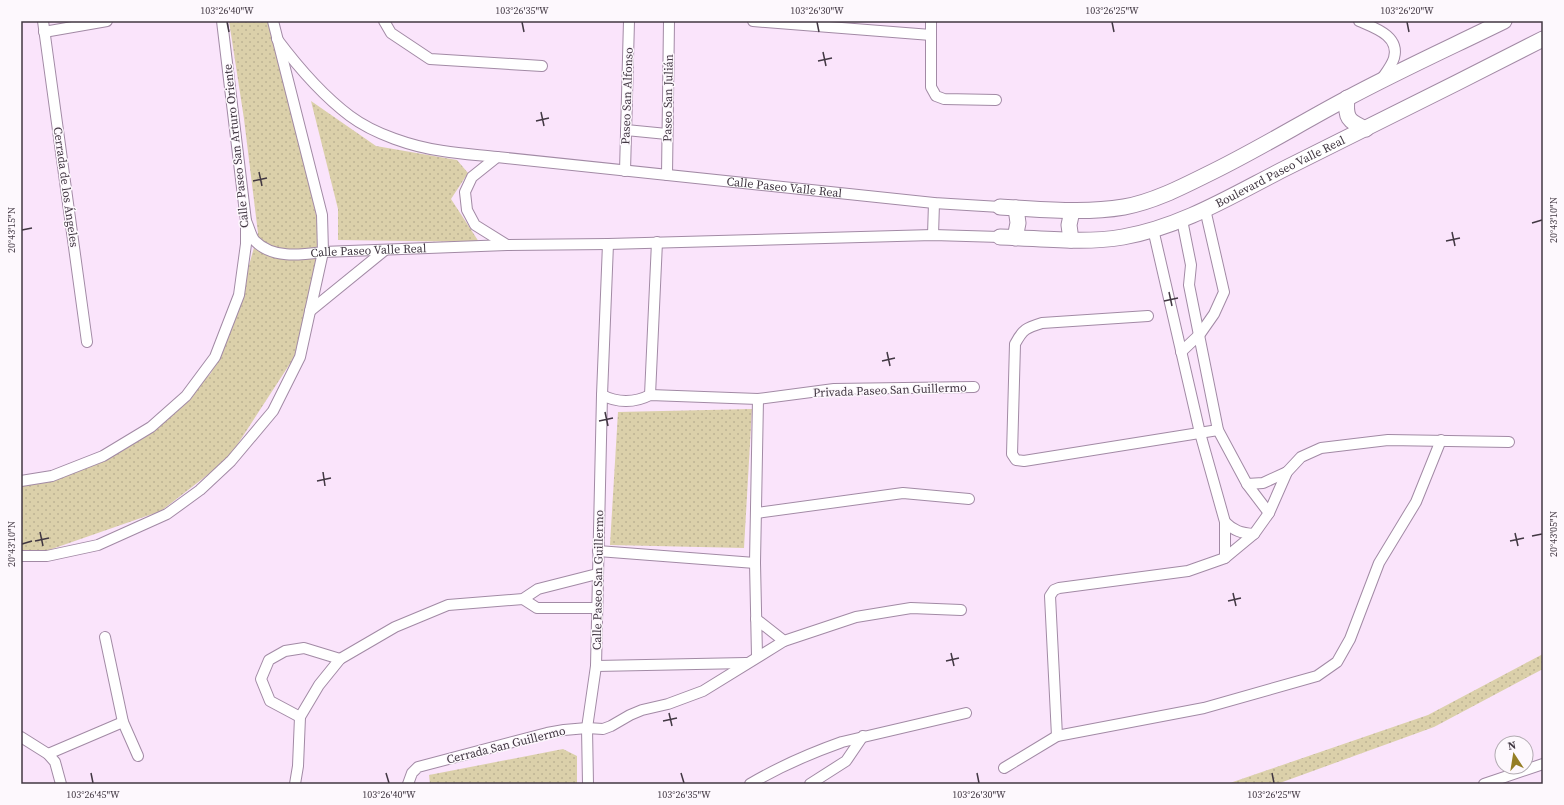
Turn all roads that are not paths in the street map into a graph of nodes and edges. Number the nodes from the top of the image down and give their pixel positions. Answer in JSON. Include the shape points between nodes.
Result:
{"nodes":[{"id":1,"x":43,"y":21,"type":"edge"},
{"id":2,"x":107,"y":21,"type":"edge"},
{"id":3,"x":222,"y":21,"type":"edge"},
{"id":4,"x":273,"y":21,"type":"edge"},
{"id":5,"x":384,"y":21,"type":"edge"},
{"id":6,"x":629,"y":21,"type":"edge"},
{"id":7,"x":669,"y":21,"type":"edge"},
{"id":8,"x":754,"y":21,"type":"edge"},
{"id":9,"x":931,"y":21,"type":"edge"},
{"id":10,"x":1359,"y":21,"type":"edge"},
{"id":11,"x":1504,"y":21,"type":"edge"},
{"id":12,"x":778,"y":22,"type":"edge"},
{"id":13,"x":44,"y":32,"type":"junction"},
{"id":14,"x":930,"y":35,"type":"junction"},
{"id":15,"x":277,"y":39,"type":"junction"},
{"id":16,"x":1543,"y":39,"type":"edge"},
{"id":17,"x":542,"y":66,"type":"dead end"},
{"id":18,"x":1379,"y":82,"type":"junction"},
{"id":19,"x":1347,"y":98,"type":"junction"},
{"id":20,"x":996,"y":100,"type":"dead end"},
{"id":21,"x":1366,"y":129,"type":"junction"},
{"id":22,"x":626,"y":130,"type":"junction"},
{"id":23,"x":668,"y":134,"type":"junction"},
{"id":24,"x":497,"y":157,"type":"junction"},
{"id":25,"x":625,"y":171,"type":"junction"},
{"id":26,"x":667,"y":175,"type":"junction"},
{"id":27,"x":934,"y":203,"type":"junction"},
{"id":28,"x":1000,"y":207,"type":"joint"},
{"id":29,"x":1016,"y":208,"type":"junction"},
{"id":30,"x":1204,"y":209,"type":"junction"},
{"id":31,"x":1072,"y":211,"type":"junction"},
{"id":32,"x":1182,"y":220,"type":"junction"},
{"id":33,"x":246,"y":221,"type":"junction"},
{"id":34,"x":1153,"y":229,"type":"junction"},
{"id":35,"x":933,"y":235,"type":"junction"},
{"id":36,"x":1000,"y":237,"type":"joint"},
{"id":37,"x":1015,"y":238,"type":"junction"},
{"id":38,"x":1071,"y":240,"type":"junction"},
{"id":39,"x":657,"y":242,"type":"junction"},
{"id":40,"x":608,"y":244,"type":"junction"},
{"id":41,"x":507,"y":245,"type":"junction"},
{"id":42,"x":385,"y":250,"type":"junction"},
{"id":43,"x":323,"y":252,"type":"junction"},
{"id":44,"x":310,"y":311,"type":"junction"},
{"id":45,"x":1148,"y":316,"type":"dead end"},
{"id":46,"x":1200,"y":334,"type":"junction"},
{"id":47,"x":87,"y":342,"type":"dead end"},
{"id":48,"x":1181,"y":352,"type":"junction"},
{"id":49,"x":974,"y":387,"type":"dead end"},
{"id":50,"x":602,"y":395,"type":"junction"},
{"id":51,"x":650,"y":395,"type":"junction"},
{"id":52,"x":758,"y":399,"type":"junction"},
{"id":53,"x":1218,"y":430,"type":"junction"},
{"id":54,"x":1200,"y":433,"type":"junction"},
{"id":55,"x":1441,"y":440,"type":"junction"},
{"id":56,"x":1508,"y":442,"type":"dead end"},
{"id":57,"x":1287,"y":472,"type":"junction"},
{"id":58,"x":21,"y":481,"type":"edge"},
{"id":59,"x":1247,"y":484,"type":"junction"},
{"id":60,"x":969,"y":499,"type":"dead end"},
{"id":61,"x":757,"y":513,"type":"junction"},
{"id":62,"x":1269,"y":513,"type":"junction"},
{"id":63,"x":1225,"y":522,"type":"junction"},
{"id":64,"x":1254,"y":534,"type":"junction"},
{"id":65,"x":598,"y":551,"type":"junction"},
{"id":66,"x":21,"y":556,"type":"edge"},
{"id":67,"x":1225,"y":558,"type":"junction"},
{"id":68,"x":755,"y":563,"type":"junction"},
{"id":69,"x":597,"y":574,"type":"junction"},
{"id":70,"x":523,"y":599,"type":"junction"},
{"id":71,"x":597,"y":608,"type":"junction"},
{"id":72,"x":961,"y":610,"type":"dead end"},
{"id":73,"x":756,"y":619,"type":"junction"},
{"id":74,"x":105,"y":637,"type":"dead end"},
{"id":75,"x":784,"y":641,"type":"junction"},
{"id":76,"x":757,"y":656,"type":"junction"},
{"id":77,"x":340,"y":659,"type":"junction"},
{"id":78,"x":747,"y":663,"type":"junction"},
{"id":79,"x":596,"y":666,"type":"junction"},
{"id":80,"x":966,"y":713,"type":"dead end"},
{"id":81,"x":300,"y":717,"type":"junction"},
{"id":82,"x":123,"y":722,"type":"junction"},
{"id":83,"x":587,"y":728,"type":"junction"},
{"id":84,"x":863,"y":736,"type":"junction"},
{"id":85,"x":1057,"y":736,"type":"junction"},
{"id":86,"x":21,"y":737,"type":"edge"},
{"id":87,"x":48,"y":754,"type":"junction"},
{"id":88,"x":138,"y":756,"type":"dead end"},
{"id":89,"x":1543,"y":764,"type":"edge"},
{"id":90,"x":1004,"y":768,"type":"dead end"},
{"id":91,"x":60,"y":784,"type":"edge"},
{"id":92,"x":295,"y":784,"type":"edge"},
{"id":93,"x":408,"y":784,"type":"edge"},
{"id":94,"x":588,"y":784,"type":"edge"},
{"id":95,"x":750,"y":784,"type":"edge"},
{"id":96,"x":810,"y":784,"type":"edge"},
{"id":97,"x":1484,"y":784,"type":"edge"}],
"edges":[{"from":1,"to":13,"type":"street","name":"Cerrada de los Ángeles"},
{"from":2,"to":13,"type":"street"},
{"from":3,"to":33,"type":"street","name":"Calle Paseo San Arturo Oriente"},
{"from":4,"to":15,"type":"street"},
{"from":5,"to":17,"type":"street","via":[[391,33],[430,59]]},
{"from":6,"to":22,"type":"street","name":"Paseo San Alfonso"},
{"from":7,"to":23,"type":"street","name":"Paseo San Julián"},
{"from":8,"to":12,"type":"street"},
{"from":9,"to":14,"type":"street"},
{"from":10,"to":18,"type":"street","via":[[1385,33],[1394,44],[1394,58]]},
{"from":11,"to":18,"type":"street"},
{"from":12,"to":14,"type":"street"},
{"from":13,"to":47,"type":"street","name":"Cerrada de los Ángeles"},
{"from":14,"to":20,"type":"street","via":[[931,87],[936,96],[944,99]]},
{"from":15,"to":24,"type":"street","name":"Calle Paseo Valle Real","via":[[320,90],[350,116],[376,131],[416,146]]},
{"from":15,"to":43,"type":"street","via":[[322,214]]},
{"from":16,"to":21,"type":"street","name":"Boulevard Paseo Valle Real"},
{"from":18,"to":19,"type":"street"},
{"from":19,"to":21,"type":"street","via":[[1347,116],[1353,123]]},
{"from":19,"to":31,"type":"street","via":[[1232,162],[1178,188],[1125,207]]},
{"from":21,"to":30,"type":"street","name":"Boulevard Paseo Valle Real"},
{"from":22,"to":23,"type":"street"},
{"from":22,"to":25,"type":"street","name":"Paseo San Alfonso"},
{"from":23,"to":26,"type":"street","name":"Paseo San Julián"},
{"from":24,"to":25,"type":"street","name":"Calle Paseo Valle Real"},
{"from":24,"to":41,"type":"street","via":[[472,177],[465,192],[467,210],[475,225]]},
{"from":25,"to":26,"type":"street","name":"Calle Paseo Valle Real"},
{"from":26,"to":27,"type":"street","name":"Calle Paseo Valle Real"},
{"from":27,"to":28,"type":"street","name":"Calle Paseo Valle Real"},
{"from":27,"to":35,"type":"street"},
{"from":28,"to":29,"type":"street","name":"Calle Paseo Valle Real"},
{"from":29,"to":31,"type":"street","name":"Calle Paseo Valle Real"},
{"from":29,"to":37,"type":"street","via":[[1018,223]]},
{"from":30,"to":32,"type":"street","name":"Boulevard Paseo Valle Real"},
{"from":30,"to":46,"type":"street","via":[[1224,292],[1214,314]]},
{"from":31,"to":38,"type":"street","via":[[1069,225]]},
{"from":32,"to":34,"type":"street","name":"Boulevard Paseo Valle Real"},
{"from":32,"to":46,"type":"street","via":[[1191,265],[1189,285]]},
{"from":33,"to":43,"type":"street","name":"Calle Paseo Valle Real","via":[[254,240],[271,252],[296,255]]},
{"from":33,"to":58,"type":"street","name":"Calle Paseo San Arturo Oriente","via":[[246,244],[239,295],[215,357],[186,396],[151,427],[104,456],[52,476]]},
{"from":34,"to":38,"type":"street","name":"Boulevard Paseo Valle Real","via":[[1123,237]]},
{"from":34,"to":48,"type":"street"},
{"from":35,"to":36,"type":"street","name":"Calle Paseo Valle Real"},
{"from":35,"to":39,"type":"street","name":"Calle Paseo Valle Real"},
{"from":36,"to":37,"type":"street","name":"Boulevard Paseo Valle Real"},
{"from":37,"to":38,"type":"street","name":"Boulevard Paseo Valle Real"},
{"from":39,"to":40,"type":"street","name":"Calle Paseo Valle Real"},
{"from":39,"to":51,"type":"street"},
{"from":40,"to":41,"type":"street","name":"Calle Paseo Valle Real"},
{"from":40,"to":50,"type":"street","name":"Calle Paseo San Guillermo"},
{"from":41,"to":42,"type":"street","name":"Calle Paseo Valle Real"},
{"from":42,"to":43,"type":"street","name":"Calle Paseo Valle Real"},
{"from":42,"to":44,"type":"street"},
{"from":43,"to":44,"type":"street"},
{"from":44,"to":66,"type":"street","via":[[300,357],[273,410],[231,461],[200,490],[167,514],[98,545],[47,556]]},
{"from":45,"to":54,"type":"street","via":[[1042,323],[1028,327],[1021,333],[1015,344],[1012,454],[1016,460],[1024,461]]},
{"from":46,"to":48,"type":"street"},
{"from":46,"to":53,"type":"street"},
{"from":48,"to":54,"type":"street"},
{"from":49,"to":52,"type":"street","name":"Privada Paseo San Guillermo","via":[[834,389]]},
{"from":50,"to":51,"type":"street","via":[[611,400],[622,401]]},
{"from":50,"to":65,"type":"street","name":"Calle Paseo San Guillermo"},
{"from":51,"to":52,"type":"street"},
{"from":52,"to":61,"type":"street"},
{"from":53,"to":54,"type":"street"},
{"from":53,"to":59,"type":"street"},
{"from":54,"to":63,"type":"street"},
{"from":55,"to":56,"type":"street"},
{"from":55,"to":57,"type":"street","via":[[1388,440],[1322,448],[1301,457]]},
{"from":55,"to":85,"type":"street","via":[[1416,502],[1378,563],[1350,639],[1337,662],[1317,676],[1204,708]]},
{"from":57,"to":59,"type":"street","via":[[1263,483]]},
{"from":57,"to":62,"type":"street"},
{"from":59,"to":62,"type":"street"},
{"from":60,"to":61,"type":"street","via":[[904,493]]},
{"from":61,"to":68,"type":"street"},
{"from":62,"to":64,"type":"street"},
{"from":63,"to":64,"type":"street","via":[[1240,533]]},
{"from":63,"to":67,"type":"street"},
{"from":64,"to":67,"type":"street"},
{"from":65,"to":68,"type":"street"},
{"from":65,"to":69,"type":"street","name":"Calle Paseo San Guillermo"},
{"from":67,"to":85,"type":"street","via":[[1188,571],[1054,590],[1050,596]]},
{"from":68,"to":73,"type":"street"},
{"from":69,"to":70,"type":"street","via":[[538,590]]},
{"from":69,"to":71,"type":"street","name":"Calle Paseo San Guillermo"},
{"from":70,"to":71,"type":"street","via":[[537,608]]},
{"from":70,"to":77,"type":"street","via":[[448,604],[395,627]]},
{"from":71,"to":79,"type":"street","name":"Calle Paseo San Guillermo"},
{"from":72,"to":75,"type":"street","via":[[911,608],[856,617]]},
{"from":73,"to":75,"type":"street"},
{"from":73,"to":76,"type":"street"},
{"from":74,"to":82,"type":"street"},
{"from":75,"to":76,"type":"street"},
{"from":76,"to":78,"type":"street"},
{"from":77,"to":81,"type":"street","via":[[318,685]]},
{"from":77,"to":81,"type":"street","via":[[304,648],[284,651],[269,660],[261,679],[270,701]]},
{"from":78,"to":79,"type":"street"},
{"from":78,"to":83,"type":"street","via":[[703,690],[668,704],[636,712],[602,729]]},
{"from":79,"to":83,"type":"street","name":"Calle Paseo San Guillermo"},
{"from":80,"to":84,"type":"street"},
{"from":81,"to":92,"type":"street"},
{"from":82,"to":87,"type":"street"},
{"from":82,"to":88,"type":"street"},
{"from":83,"to":93,"type":"street","name":"Cerrada San Guillermo","via":[[548,733],[418,767],[412,773]]},
{"from":83,"to":94,"type":"street"},
{"from":84,"to":95,"type":"street","via":[[825,748]]},
{"from":84,"to":96,"type":"street","via":[[846,761]]},
{"from":85,"to":90,"type":"street"},
{"from":86,"to":87,"type":"street"},
{"from":87,"to":91,"type":"street","via":[[55,762]]},
{"from":89,"to":97,"type":"street"}]}
